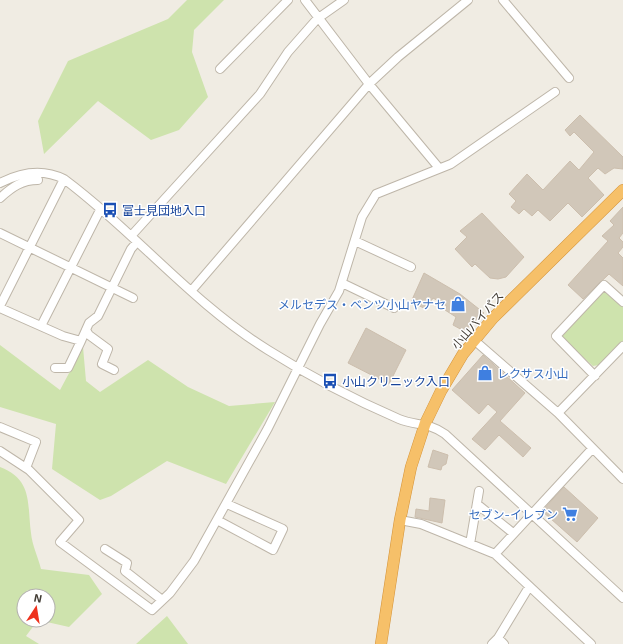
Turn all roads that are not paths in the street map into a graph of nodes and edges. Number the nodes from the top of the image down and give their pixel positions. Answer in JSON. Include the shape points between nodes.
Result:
{"nodes":[{"id":1,"x":288,"y":0,"type":"edge"},
{"id":2,"x":305,"y":0,"type":"edge"},
{"id":3,"x":344,"y":0,"type":"edge"},
{"id":4,"x":503,"y":0,"type":"edge"},
{"id":5,"x":464,"y":1,"type":"edge"},
{"id":6,"x":317,"y":19,"type":"junction"},
{"id":7,"x":220,"y":69,"type":"dead end"},
{"id":8,"x":569,"y":78,"type":"dead end"},
{"id":9,"x":369,"y":84,"type":"junction"},
{"id":10,"x":555,"y":92,"type":"dead end"},
{"id":11,"x":439,"y":168,"type":"junction"},
{"id":12,"x":64,"y":179,"type":"junction"},
{"id":13,"x":38,"y":180,"type":"dead end"},
{"id":14,"x":0,"y":183,"type":"edge"},
{"id":15,"x":623,"y":190,"type":"edge"},
{"id":16,"x":0,"y":198,"type":"edge"},
{"id":17,"x":100,"y":210,"type":"junction"},
{"id":18,"x":0,"y":233,"type":"edge"},
{"id":19,"x":131,"y":236,"type":"junction"},
{"id":20,"x":355,"y":241,"type":"junction"},
{"id":21,"x":137,"y":242,"type":"junction"},
{"id":22,"x":29,"y":247,"type":"junction"},
{"id":23,"x":411,"y":267,"type":"dead end"},
{"id":24,"x":71,"y":268,"type":"junction"},
{"id":25,"x":342,"y":283,"type":"junction"},
{"id":26,"x":112,"y":288,"type":"junction"},
{"id":27,"x":192,"y":290,"type":"junction"},
{"id":28,"x":133,"y":298,"type":"dead end"},
{"id":29,"x":623,"y":302,"type":"edge"},
{"id":30,"x":0,"y":304,"type":"edge"},
{"id":31,"x":394,"y":308,"type":"dead end"},
{"id":32,"x":41,"y":326,"type":"junction"},
{"id":33,"x":86,"y":330,"type":"junction"},
{"id":34,"x":474,"y":340,"type":"junction"},
{"id":35,"x":81,"y":341,"type":"junction"},
{"id":36,"x":623,"y":346,"type":"edge"},
{"id":37,"x":54,"y":368,"type":"dead end"},
{"id":38,"x":298,"y":368,"type":"junction"},
{"id":39,"x":114,"y":370,"type":"dead end"},
{"id":40,"x":595,"y":376,"type":"junction"},
{"id":41,"x":558,"y":413,"type":"junction"},
{"id":42,"x":425,"y":424,"type":"junction"},
{"id":43,"x":0,"y":427,"type":"edge"},
{"id":44,"x":592,"y":449,"type":"junction"},
{"id":45,"x":0,"y":450,"type":"edge"},
{"id":46,"x":26,"y":468,"type":"junction"},
{"id":47,"x":623,"y":479,"type":"edge"},
{"id":48,"x":479,"y":491,"type":"dead end"},
{"id":49,"x":227,"y":504,"type":"junction"},
{"id":50,"x":477,"y":504,"type":"junction"},
{"id":51,"x":532,"y":512,"type":"junction"},
{"id":52,"x":217,"y":520,"type":"junction"},
{"id":53,"x":400,"y":520,"type":"junction"},
{"id":54,"x":514,"y":533,"type":"junction"},
{"id":55,"x":470,"y":544,"type":"junction"},
{"id":56,"x":105,"y":549,"type":"dead end"},
{"id":57,"x":495,"y":554,"type":"junction"},
{"id":58,"x":528,"y":586,"type":"junction"},
{"id":59,"x":623,"y":598,"type":"edge"},
{"id":60,"x":162,"y":600,"type":"junction"},
{"id":61,"x":498,"y":642,"type":"edge"},
{"id":62,"x":381,"y":644,"type":"edge"},
{"id":63,"x":591,"y":644,"type":"edge"}],
"edges":[{"from":1,"to":7,"type":"street"},
{"from":2,"to":6,"type":"street"},
{"from":3,"to":6,"type":"street"},
{"from":4,"to":8,"type":"street"},
{"from":5,"to":9,"type":"street"},
{"from":6,"to":9,"type":"street"},
{"from":6,"to":19,"type":"street","via":[[288,52],[260,94]]},
{"from":9,"to":11,"type":"street"},
{"from":9,"to":27,"type":"street"},
{"from":10,"to":11,"type":"street","via":[[451,164]]},
{"from":11,"to":20,"type":"street","via":[[376,194],[362,217]]},
{"from":12,"to":14,"type":"street","via":[[49,173],[33,172]]},
{"from":12,"to":17,"type":"street"},
{"from":12,"to":22,"type":"street"},
{"from":13,"to":16,"type":"street","via":[[20,183]]},
{"from":15,"to":34,"type":"highway","name":"小山バイパス","via":[[493,318]]},
{"from":17,"to":19,"type":"street"},
{"from":17,"to":24,"type":"street"},
{"from":18,"to":22,"type":"street"},
{"from":19,"to":21,"type":"street"},
{"from":20,"to":23,"type":"street"},
{"from":20,"to":25,"type":"street"},
{"from":21,"to":26,"type":"street"},
{"from":21,"to":27,"type":"street"},
{"from":22,"to":24,"type":"street"},
{"from":22,"to":30,"type":"street"},
{"from":24,"to":26,"type":"street"},
{"from":24,"to":32,"type":"street"},
{"from":25,"to":31,"type":"street"},
{"from":25,"to":38,"type":"street"},
{"from":26,"to":28,"type":"street"},
{"from":26,"to":33,"type":"street","via":[[98,316],[89,323]]},
{"from":27,"to":38,"type":"street","via":[[243,334]]},
{"from":29,"to":40,"type":"street","via":[[604,285],[556,336]]},
{"from":30,"to":32,"type":"street"},
{"from":32,"to":35,"type":"street"},
{"from":33,"to":35,"type":"street"},
{"from":33,"to":39,"type":"street","via":[[88,335],[108,349],[102,364]]},
{"from":34,"to":41,"type":"street"},
{"from":34,"to":42,"type":"highway","name":"小山バイパス","via":[[451,374]]},
{"from":35,"to":37,"type":"street","via":[[68,368]]},
{"from":36,"to":40,"type":"street"},
{"from":38,"to":42,"type":"street","via":[[401,419]]},
{"from":38,"to":49,"type":"street"},
{"from":40,"to":41,"type":"street"},
{"from":41,"to":44,"type":"street"},
{"from":42,"to":51,"type":"street","via":[[445,434]]},
{"from":42,"to":53,"type":"highway","name":"小山バイパス","via":[[411,467]]},
{"from":43,"to":46,"type":"street","via":[[36,442]]},
{"from":44,"to":47,"type":"street"},
{"from":44,"to":51,"type":"street"},
{"from":45,"to":46,"type":"street"},
{"from":46,"to":60,"type":"street","via":[[78,520],[60,542],[152,610]]},
{"from":48,"to":50,"type":"street"},
{"from":49,"to":52,"type":"street"},
{"from":49,"to":52,"type":"street","via":[[283,529],[273,550]]},
{"from":50,"to":54,"type":"street"},
{"from":50,"to":55,"type":"street"},
{"from":51,"to":54,"type":"street"},
{"from":51,"to":59,"type":"street"},
{"from":52,"to":60,"type":"street","via":[[194,561]]},
{"from":53,"to":55,"type":"street","via":[[421,524]]},
{"from":53,"to":62,"type":"highway","name":"小山バイパス"},
{"from":54,"to":57,"type":"street"},
{"from":55,"to":57,"type":"street"},
{"from":56,"to":60,"type":"street","via":[[127,563],[125,571]]},
{"from":57,"to":58,"type":"street"},
{"from":58,"to":61,"type":"street"},
{"from":58,"to":63,"type":"street"}]}
